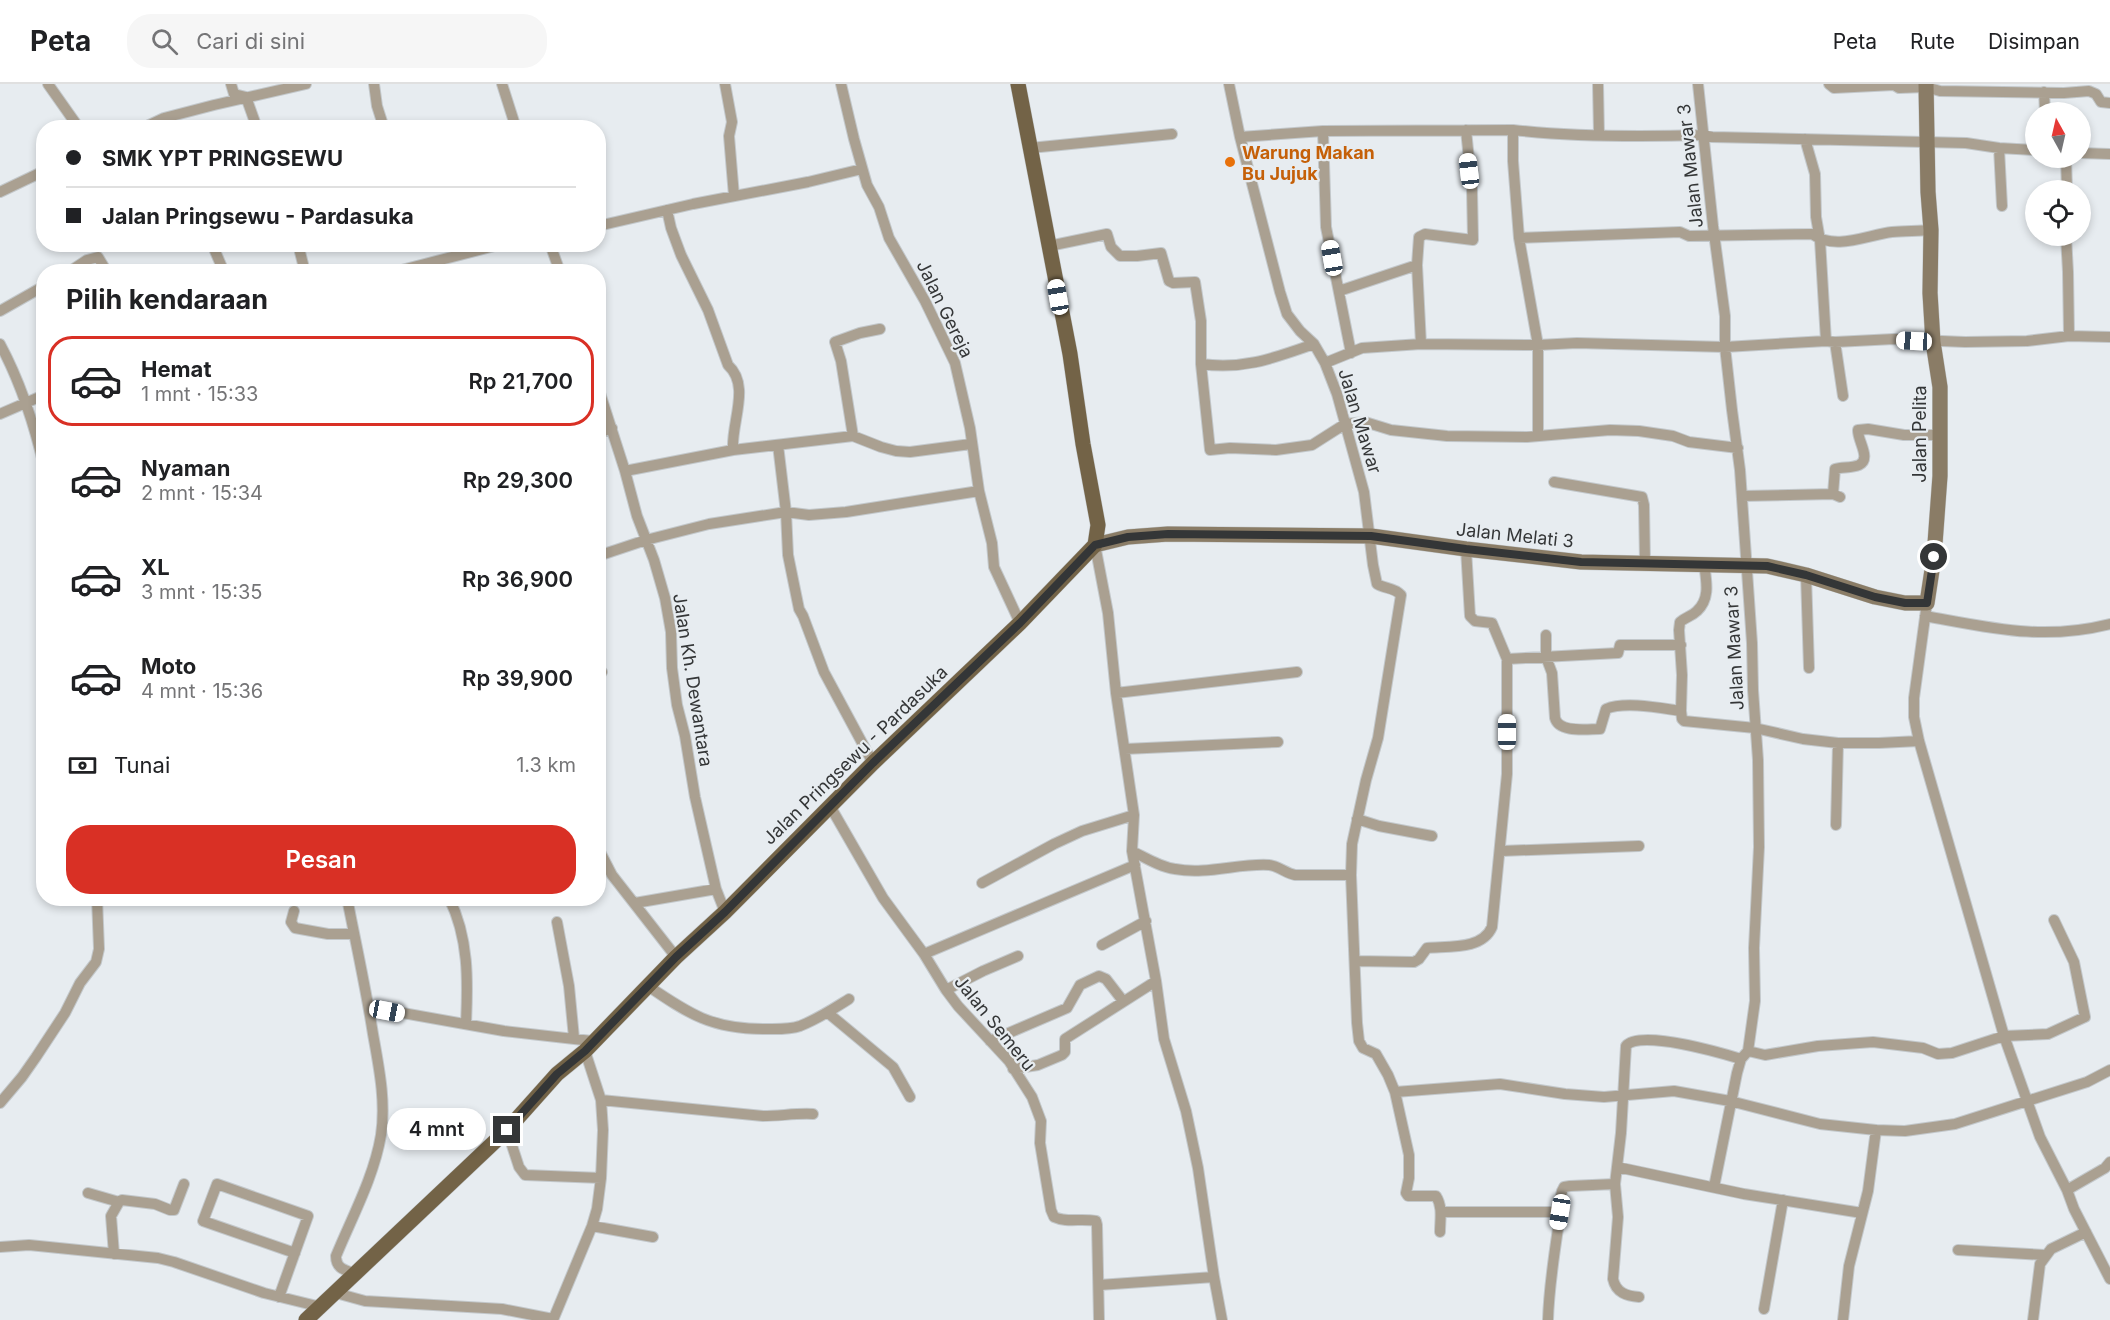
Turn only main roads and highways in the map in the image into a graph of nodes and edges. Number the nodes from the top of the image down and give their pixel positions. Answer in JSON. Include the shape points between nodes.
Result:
{"nodes":[{"id":1,"x":1017,"y":84,"type":"edge"},
{"id":2,"x":306,"y":1320,"type":"edge"}],
"edges":[{"from":1,"to":2,"type":"main road","name":"Jalan Pringsewu - Pardasuka","via":[[1070,354],[1098,525],[1095,545],[551,1081],[507,1130]]}]}
